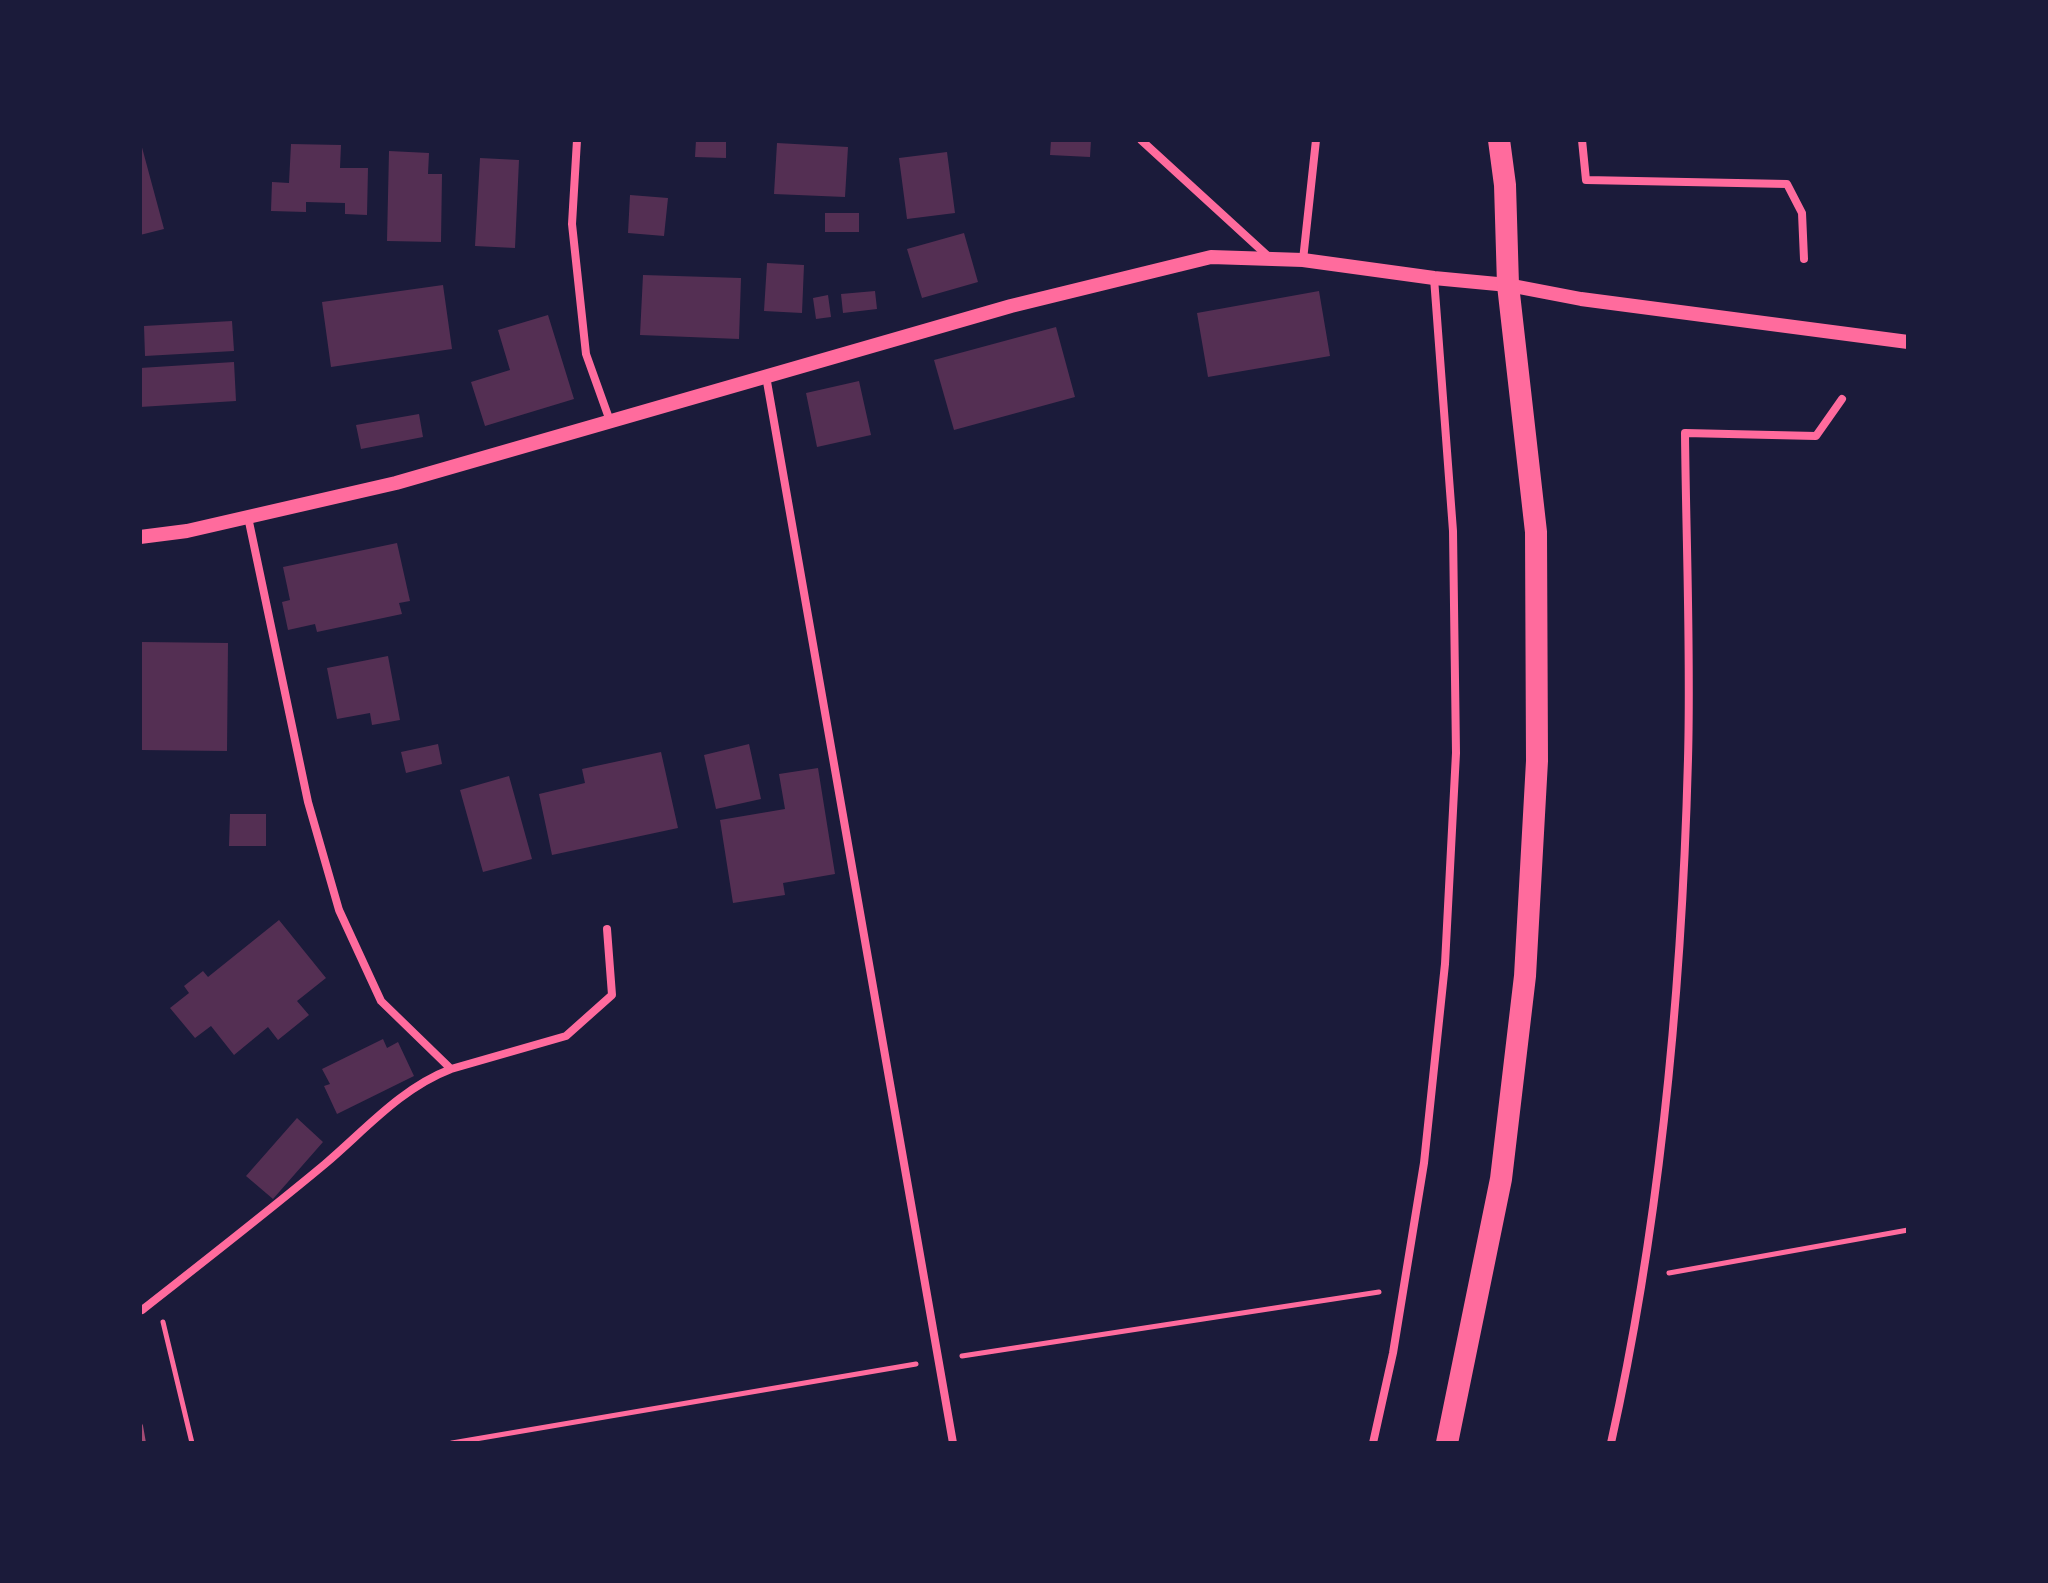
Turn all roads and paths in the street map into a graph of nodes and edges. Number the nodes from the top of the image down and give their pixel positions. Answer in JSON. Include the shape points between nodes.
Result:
{"nodes":[{"id":1,"x":577,"y":140,"type":"edge"},
{"id":2,"x":1141,"y":140,"type":"edge"},
{"id":3,"x":1316,"y":140,"type":"edge"},
{"id":4,"x":1499,"y":140,"type":"edge"},
{"id":5,"x":1582,"y":140,"type":"edge"},
{"id":6,"x":1270,"y":259,"type":"junction"},
{"id":7,"x":1804,"y":259,"type":"dead end"},
{"id":8,"x":1303,"y":260,"type":"junction"},
{"id":9,"x":1434,"y":278,"type":"junction"},
{"id":10,"x":1508,"y":285,"type":"junction"},
{"id":11,"x":1908,"y":342,"type":"edge"},
{"id":12,"x":766,"y":375,"type":"junction"},
{"id":13,"x":1842,"y":399,"type":"dead end"},
{"id":14,"x":610,"y":421,"type":"junction"},
{"id":15,"x":248,"y":517,"type":"junction"},
{"id":16,"x":140,"y":537,"type":"edge"},
{"id":17,"x":607,"y":929,"type":"dead end"},
{"id":18,"x":451,"y":1069,"type":"junction"},
{"id":19,"x":1908,"y":1230,"type":"edge"},
{"id":20,"x":1641,"y":1278,"type":"junction"},
{"id":21,"x":158,"y":1297,"type":"junction"},
{"id":22,"x":142,"y":1310,"type":"dead end"},
{"id":23,"x":192,"y":1443,"type":"edge"},
{"id":24,"x":953,"y":1443,"type":"edge"},
{"id":25,"x":1373,"y":1443,"type":"edge"},
{"id":26,"x":1447,"y":1443,"type":"edge"},
{"id":27,"x":1611,"y":1443,"type":"edge"}],
"edges":[{"from":1,"to":14,"type":"street","via":[[572,224],[586,354]]},
{"from":2,"to":6,"type":"street"},
{"from":3,"to":8,"type":"street"},
{"from":4,"to":10,"type":"highway"},
{"from":5,"to":7,"type":"street","via":[[1586,180],[1787,184],[1802,213]]},
{"from":6,"to":8,"type":"street"},
{"from":6,"to":12,"type":"street","via":[[1211,257]]},
{"from":8,"to":9,"type":"street"},
{"from":9,"to":10,"type":"street"},
{"from":9,"to":25,"type":"street","via":[[1453,531],[1456,753],[1447,934],[1424,1163]]},
{"from":10,"to":11,"type":"street"},
{"from":10,"to":26,"type":"highway","via":[[1536,532],[1535,792],[1525,976],[1501,1179]]},
{"from":12,"to":14,"type":"street"},
{"from":12,"to":24,"type":"street"},
{"from":13,"to":20,"type":"street","via":[[1816,436],[1685,433],[1688,757],[1678,967]]},
{"from":14,"to":15,"type":"street","via":[[396,483]]},
{"from":15,"to":16,"type":"street"},
{"from":15,"to":18,"type":"street","via":[[308,802],[339,910],[381,1001]]},
{"from":17,"to":18,"type":"street","via":[[612,995],[566,1036]]},
{"from":18,"to":21,"type":"street","via":[[428,1078],[373,1120]]},
{"from":19,"to":20,"type":"path"},
{"from":20,"to":27,"type":"street"},
{"from":21,"to":22,"type":"street"},
{"from":21,"to":23,"type":"path"}]}
